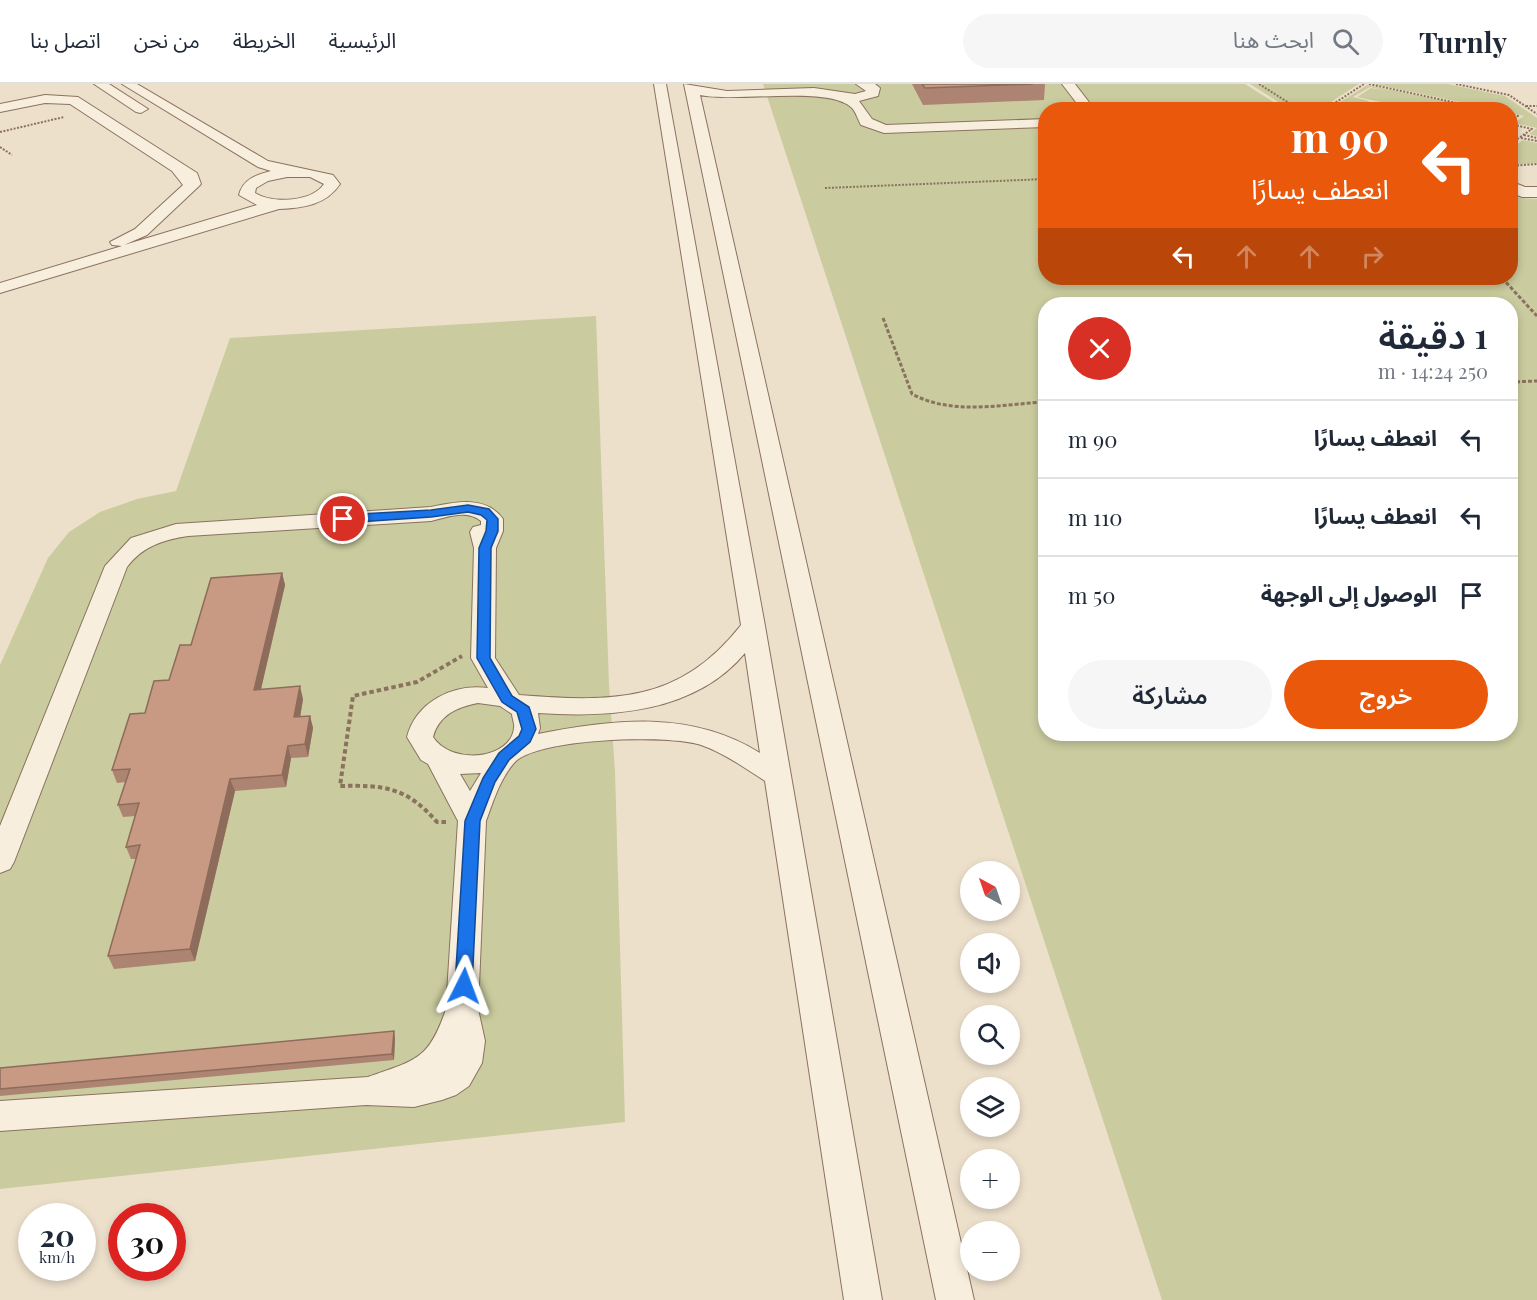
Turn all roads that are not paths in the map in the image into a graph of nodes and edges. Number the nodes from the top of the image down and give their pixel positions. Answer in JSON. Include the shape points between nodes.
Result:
{"nodes":[{"id":1,"x":100,"y":84,"type":"edge"},
{"id":2,"x":128,"y":84,"type":"edge"},
{"id":3,"x":660,"y":84,"type":"edge"},
{"id":4,"x":1068,"y":84,"type":"edge"},
{"id":5,"x":836,"y":88,"type":"edge"},
{"id":6,"x":866,"y":90,"type":"edge"},
{"id":7,"x":693,"y":92,"type":"edge"},
{"id":8,"x":1083,"y":102,"type":"edge"},
{"id":9,"x":858,"y":106,"type":"junction"},
{"id":10,"x":6,"y":107,"type":"edge"},
{"id":11,"x":149,"y":114,"type":"dead end"},
{"id":12,"x":1038,"y":123,"type":"edge"},
{"id":13,"x":1533,"y":170,"type":"edge"},
{"id":14,"x":295,"y":172,"type":"junction"},
{"id":15,"x":1518,"y":174,"type":"edge"},
{"id":16,"x":248,"y":184,"type":"junction"},
{"id":17,"x":1518,"y":190,"type":"edge"},
{"id":18,"x":1537,"y":192,"type":"edge"},
{"id":19,"x":278,"y":204,"type":"junction"},
{"id":20,"x":207,"y":226,"type":"junction"},
{"id":21,"x":0,"y":277,"type":"edge"},
{"id":22,"x":0,"y":288,"type":"edge"},
{"id":23,"x":753,"y":626,"type":"junction"},
{"id":24,"x":483,"y":656,"type":"junction"},
{"id":25,"x":511,"y":701,"type":"junction"},
{"id":26,"x":447,"y":703,"type":"junction"},
{"id":27,"x":511,"y":752,"type":"junction"},
{"id":28,"x":440,"y":761,"type":"junction"},
{"id":29,"x":776,"y":776,"type":"junction"},
{"id":30,"x":472,"y":822,"type":"junction"},
{"id":31,"x":0,"y":862,"type":"edge"},
{"id":32,"x":0,"y":1116,"type":"edge"},
{"id":33,"x":862,"y":1300,"type":"edge"},
{"id":34,"x":955,"y":1300,"type":"edge"}],
"edges":[{"from":1,"to":11,"type":"street"},
{"from":2,"to":14,"type":"street","via":[[263,164]]},
{"from":3,"to":23,"type":"street"},
{"from":4,"to":8,"type":"street"},
{"from":5,"to":6,"type":"street"},
{"from":5,"to":7,"type":"street","via":[[726,95]]},
{"from":5,"to":9,"type":"street"},
{"from":6,"to":9,"type":"street"},
{"from":7,"to":34,"type":"street"},
{"from":9,"to":12,"type":"street","via":[[866,122],[884,129]]},
{"from":10,"to":21,"type":"street","via":[[57,101],[85,109],[187,178],[181,193],[156,219],[154,228],[141,237]]},
{"from":13,"to":15,"type":"street"},
{"from":14,"to":16,"type":"street"},
{"from":14,"to":19,"type":"street","via":[[324,176],[332,187],[312,199]]},
{"from":16,"to":19,"type":"street","via":[[261,202]]},
{"from":16,"to":20,"type":"street"},
{"from":17,"to":18,"type":"street"},
{"from":19,"to":20,"type":"street"},
{"from":20,"to":22,"type":"street"},
{"from":23,"to":25,"type":"street","via":[[715,670],[666,695],[589,706]]},
{"from":23,"to":29,"type":"street"},
{"from":24,"to":25,"type":"street"},
{"from":24,"to":26,"type":"street"},
{"from":24,"to":31,"type":"street","via":[[485,548],[481,531],[466,519],[431,514],[188,529],[143,540],[131,547],[116,566]]},
{"from":25,"to":26,"type":"street","via":[[478,695]]},
{"from":25,"to":27,"type":"street","via":[[524,710],[529,729]]},
{"from":26,"to":28,"type":"street","via":[[422,728],[423,747]]},
{"from":27,"to":28,"type":"street","via":[[471,766]]},
{"from":27,"to":29,"type":"street","via":[[555,739],[613,731],[685,733],[712,739]]},
{"from":27,"to":30,"type":"street","via":[[482,794]]},
{"from":28,"to":30,"type":"street"},
{"from":29,"to":33,"type":"street"},
{"from":30,"to":32,"type":"street","via":[[462,1009],[469,1045],[463,1066],[439,1087],[420,1094],[366,1091]]}]}
